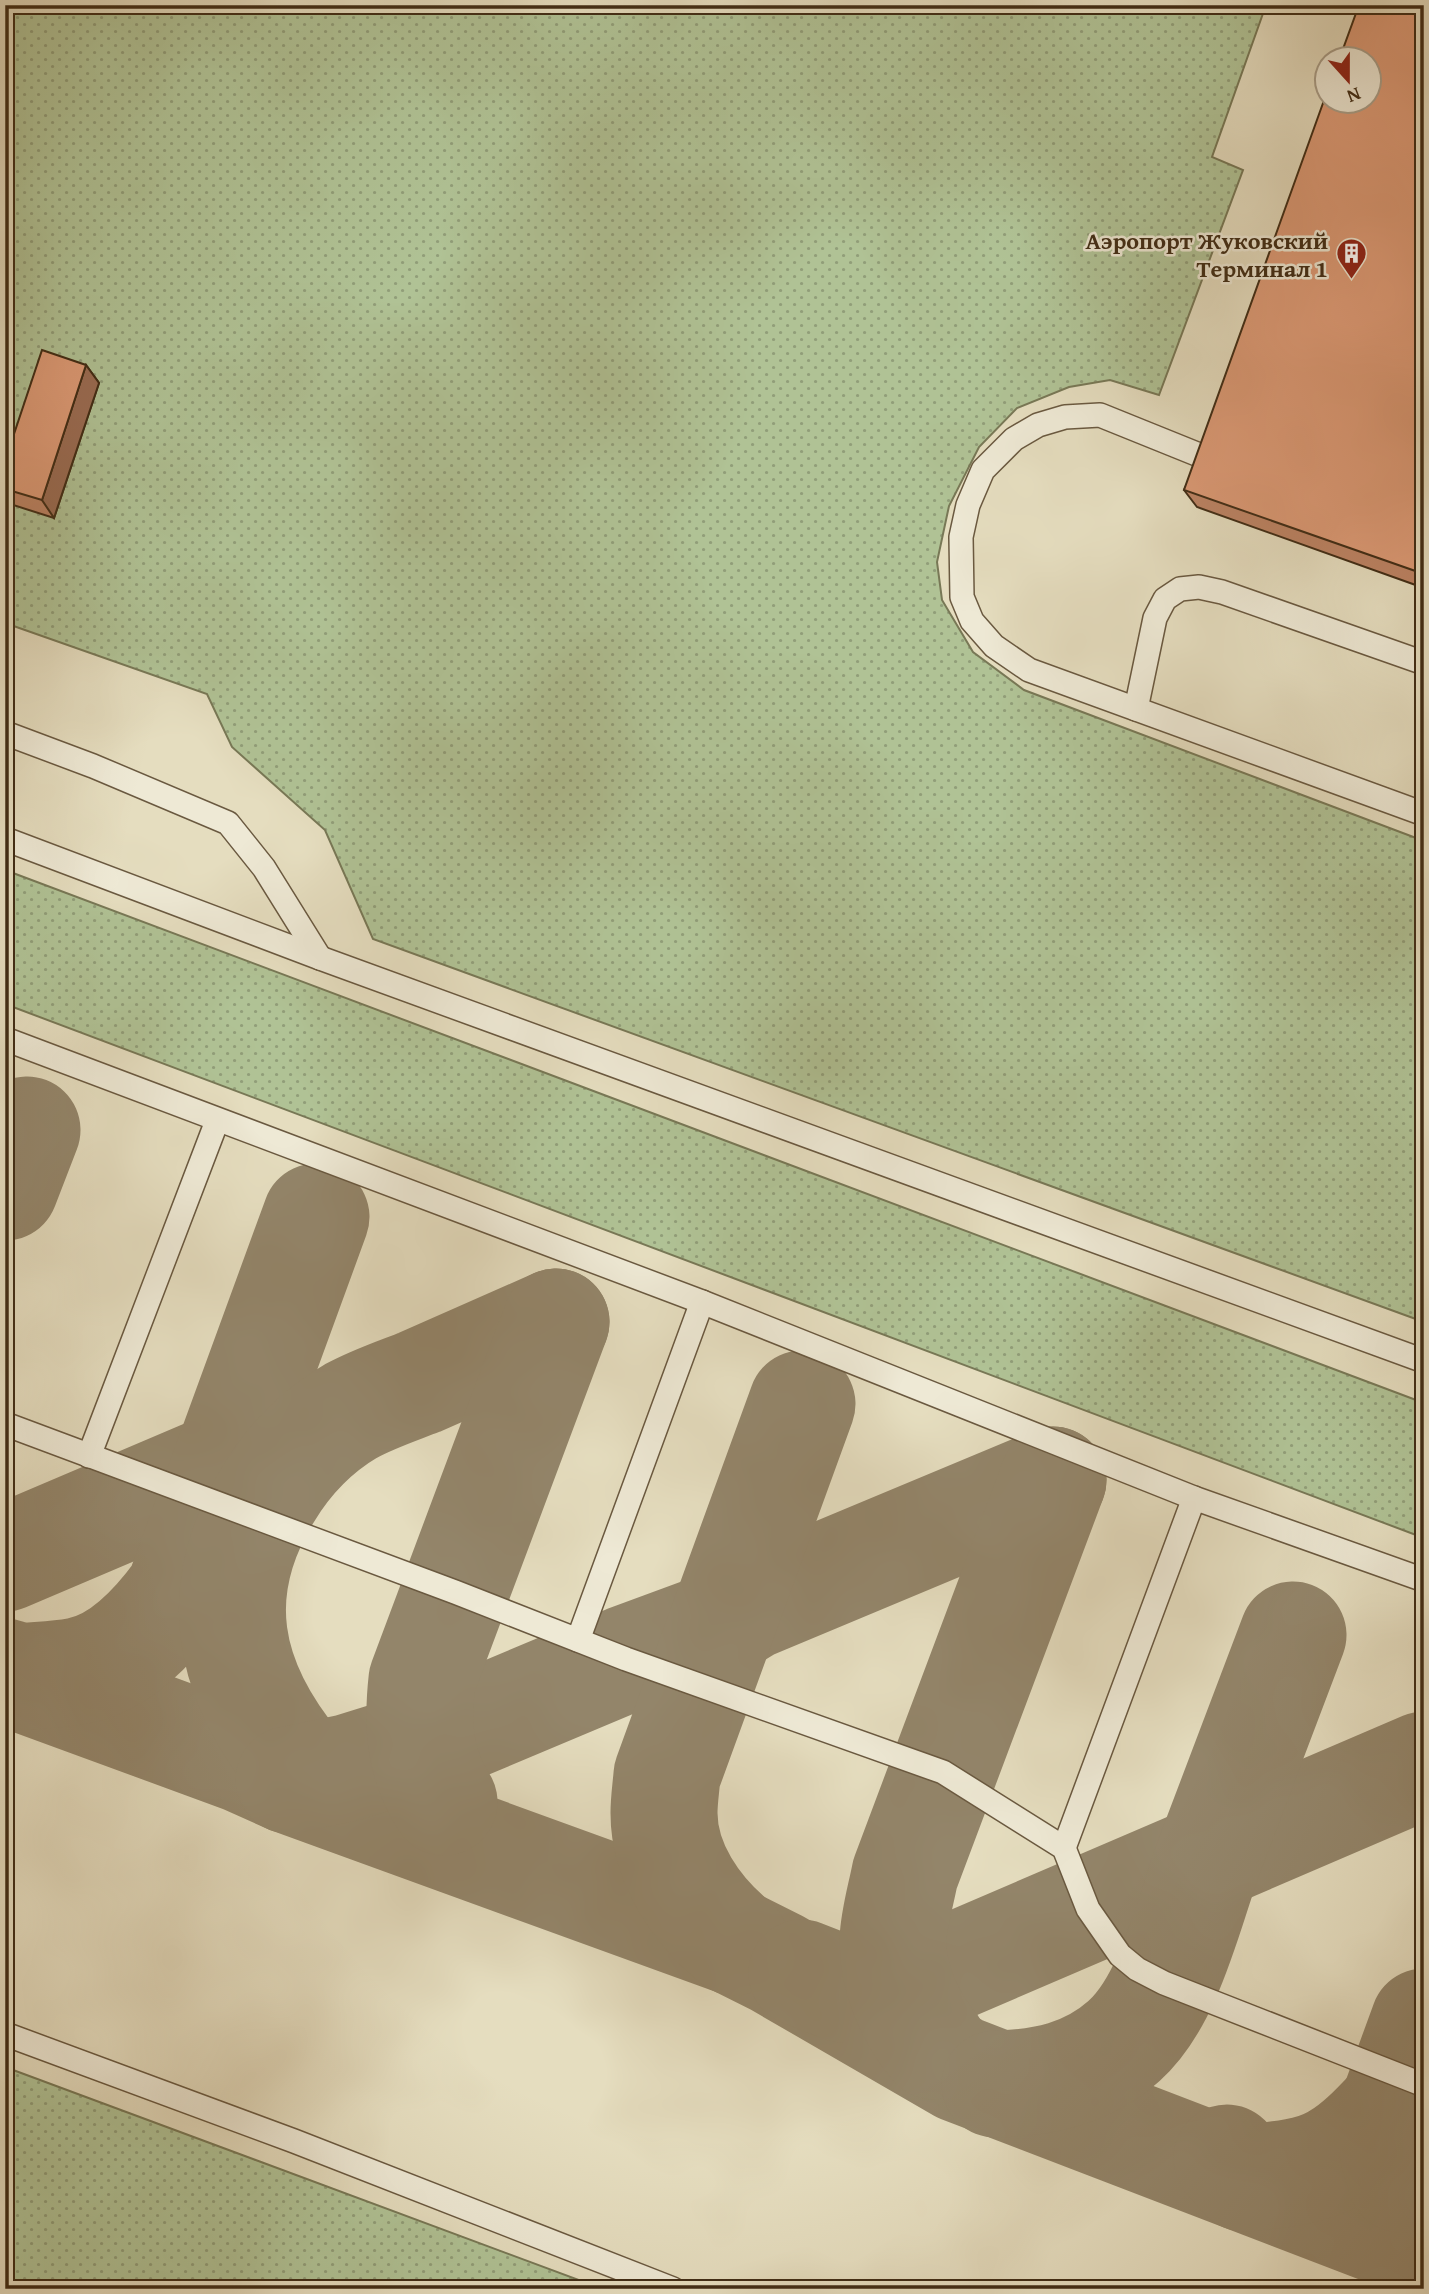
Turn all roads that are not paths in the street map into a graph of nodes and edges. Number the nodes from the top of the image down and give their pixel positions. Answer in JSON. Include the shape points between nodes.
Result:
{"nodes":[{"id":1,"x":1214,"y":461,"type":"edge"},
{"id":2,"x":1424,"y":663,"type":"edge"},
{"id":3,"x":1136,"y":709,"type":"junction"},
{"id":4,"x":5,"y":733,"type":"edge"},
{"id":5,"x":1424,"y":814,"type":"edge"},
{"id":6,"x":5,"y":839,"type":"edge"},
{"id":7,"x":320,"y":958,"type":"junction"},
{"id":8,"x":5,"y":1039,"type":"edge"},
{"id":9,"x":217,"y":1121,"type":"junction"},
{"id":10,"x":702,"y":1303,"type":"junction"},
{"id":11,"x":1424,"y":1361,"type":"edge"},
{"id":12,"x":5,"y":1424,"type":"edge"},
{"id":13,"x":89,"y":1456,"type":"junction"},
{"id":14,"x":1194,"y":1498,"type":"junction"},
{"id":15,"x":1424,"y":1580,"type":"edge"},
{"id":16,"x":578,"y":1640,"type":"junction"},
{"id":17,"x":1064,"y":1848,"type":"junction"},
{"id":18,"x":5,"y":2034,"type":"edge"},
{"id":19,"x":1424,"y":2085,"type":"edge"},
{"id":20,"x":673,"y":2289,"type":"edge"}],
"edges":[{"from":1,"to":3,"type":"lane","via":[[1100,415],[1065,417],[1014,439],[983,470],[968,505],[961,537],[962,597],[972,621],[994,646],[1029,670]]},
{"from":2,"to":3,"type":"lane","via":[[1223,592],[1180,589],[1165,599],[1156,618]]},
{"from":3,"to":5,"type":"lane"},
{"from":4,"to":7,"type":"lane","via":[[228,823],[264,868]]},
{"from":6,"to":7,"type":"lane"},
{"from":7,"to":11,"type":"lane"},
{"from":8,"to":9,"type":"lane"},
{"from":9,"to":10,"type":"lane"},
{"from":9,"to":13,"type":"lane"},
{"from":10,"to":14,"type":"lane"},
{"from":10,"to":16,"type":"lane"},
{"from":12,"to":13,"type":"lane"},
{"from":13,"to":16,"type":"lane"},
{"from":14,"to":15,"type":"lane"},
{"from":14,"to":17,"type":"lane"},
{"from":16,"to":17,"type":"lane","via":[[943,1772]]},
{"from":17,"to":19,"type":"lane","via":[[1088,1909],[1120,1955],[1137,1969]]},
{"from":18,"to":20,"type":"lane"}]}
